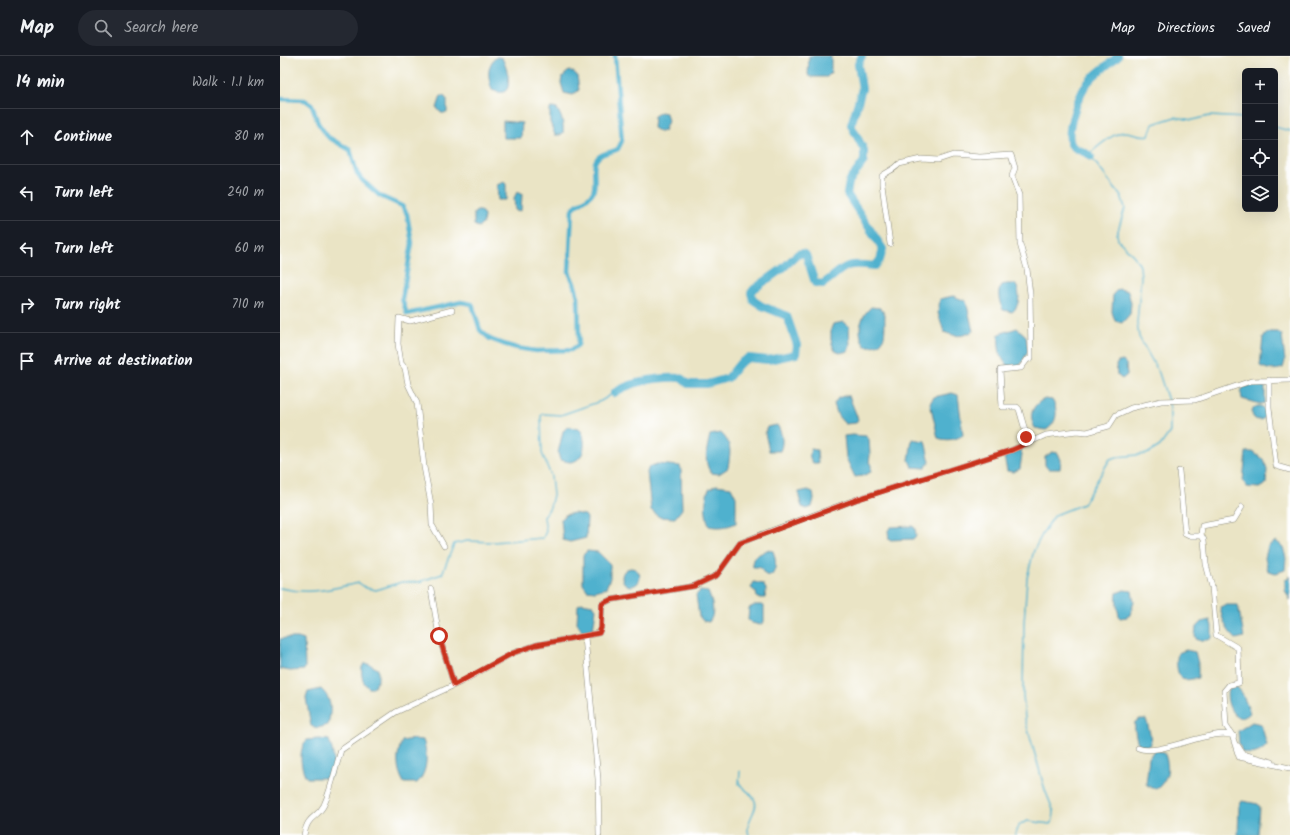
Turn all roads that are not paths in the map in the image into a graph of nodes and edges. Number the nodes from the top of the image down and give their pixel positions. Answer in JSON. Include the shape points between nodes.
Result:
{"nodes":[{"id":1,"x":890,"y":244,"type":"dead end"},
{"id":2,"x":452,"y":310,"type":"dead end"},
{"id":3,"x":1269,"y":380,"type":"junction"},
{"id":4,"x":1290,"y":380,"type":"edge"},
{"id":5,"x":1030,"y":442,"type":"junction"},
{"id":6,"x":1290,"y":470,"type":"edge"},
{"id":7,"x":1179,"y":471,"type":"dead end"},
{"id":8,"x":1242,"y":507,"type":"dead end"},
{"id":9,"x":1200,"y":536,"type":"junction"},
{"id":10,"x":444,"y":546,"type":"dead end"},
{"id":11,"x":431,"y":589,"type":"dead end"},
{"id":12,"x":585,"y":637,"type":"junction"},
{"id":13,"x":454,"y":685,"type":"junction"},
{"id":14,"x":1232,"y":735,"type":"junction"},
{"id":15,"x":1138,"y":748,"type":"dead end"},
{"id":16,"x":1290,"y":767,"type":"edge"},
{"id":17,"x":304,"y":835,"type":"edge"},
{"id":18,"x":599,"y":835,"type":"edge"}],
"edges":[{"from":1,"to":5,"type":"street","via":[[882,184],[882,176],[886,172],[895,169],[899,164],[921,159],[938,160],[953,155],[980,157],[1011,154],[1015,168],[1012,176],[1019,195],[1020,244],[1030,294],[1031,358],[1021,368],[1000,370],[1000,383],[1002,407],[1019,409],[1026,437]]},
{"from":2,"to":10,"type":"street","via":[[410,321],[399,318],[398,331],[400,363],[405,368],[416,403],[432,525]]},
{"from":3,"to":4,"type":"street"},
{"from":3,"to":5,"type":"street","via":[[1251,381],[1195,400],[1161,401],[1126,410],[1116,415],[1109,426],[1087,432],[1046,435]]},
{"from":3,"to":6,"type":"street","via":[[1269,407],[1276,466]]},
{"from":5,"to":12,"type":"street","via":[[858,499],[740,543],[717,575],[694,586],[610,600],[602,604],[599,633]]},
{"from":7,"to":9,"type":"street","via":[[1185,534]]},
{"from":8,"to":9,"type":"street","via":[[1234,520],[1202,526]]},
{"from":9,"to":14,"type":"street","via":[[1204,540],[1206,564],[1212,587],[1216,635],[1238,648],[1239,683],[1228,685],[1224,691],[1226,726]]},
{"from":11,"to":13,"type":"street","via":[[439,636]]},
{"from":12,"to":13,"type":"street","via":[[536,645],[513,653]]},
{"from":12,"to":18,"type":"street","via":[[599,792]]},
{"from":13,"to":17,"type":"street","via":[[396,712],[341,750],[323,806],[320,812],[309,820]]},
{"from":14,"to":15,"type":"street","via":[[1211,736],[1164,748]]},
{"from":14,"to":16,"type":"street","via":[[1243,754]]}]}
